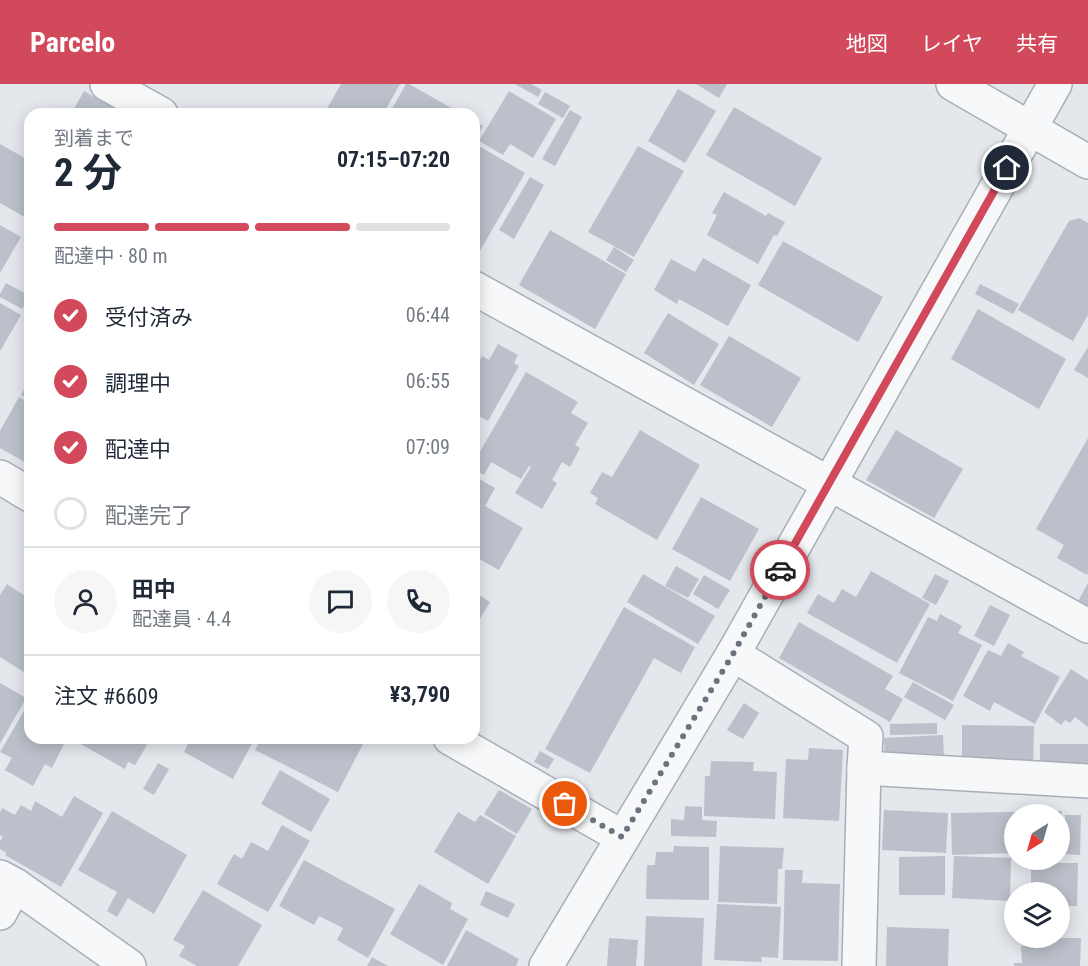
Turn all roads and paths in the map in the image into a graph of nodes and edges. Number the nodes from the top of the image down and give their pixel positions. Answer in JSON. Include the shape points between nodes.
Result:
{"nodes":[{"id":1,"x":107,"y":84,"type":"edge"},
{"id":2,"x":952,"y":84,"type":"edge"},
{"id":3,"x":1055,"y":84,"type":"edge"},
{"id":4,"x":150,"y":108,"type":"edge"},
{"id":5,"x":1030,"y":129,"type":"junction"},
{"id":6,"x":1088,"y":162,"type":"edge"},
{"id":7,"x":480,"y":291,"type":"edge"},
{"id":8,"x":0,"y":477,"type":"edge"},
{"id":9,"x":829,"y":484,"type":"junction"},
{"id":10,"x":24,"y":491,"type":"edge"},
{"id":11,"x":1088,"y":626,"type":"edge"},
{"id":12,"x":733,"y":654,"type":"junction"},
{"id":13,"x":460,"y":744,"type":"edge"},
{"id":14,"x":864,"y":768,"type":"junction"},
{"id":15,"x":1088,"y":781,"type":"edge"},
{"id":16,"x":622,"y":837,"type":"junction"},
{"id":17,"x":5,"y":892,"type":"edge"},
{"id":18,"x":129,"y":966,"type":"edge"},
{"id":19,"x":546,"y":966,"type":"edge"},
{"id":20,"x":859,"y":966,"type":"edge"}],
"edges":[{"from":1,"to":4,"type":"street"},
{"from":2,"to":5,"type":"street"},
{"from":3,"to":5,"type":"street"},
{"from":5,"to":6,"type":"street"},
{"from":5,"to":9,"type":"street"},
{"from":7,"to":9,"type":"street"},
{"from":8,"to":10,"type":"street"},
{"from":9,"to":11,"type":"street"},
{"from":9,"to":12,"type":"street"},
{"from":12,"to":14,"type":"street","via":[[866,737]]},
{"from":12,"to":16,"type":"street"},
{"from":13,"to":16,"type":"street"},
{"from":14,"to":15,"type":"street"},
{"from":14,"to":20,"type":"street"},
{"from":16,"to":19,"type":"street"},
{"from":17,"to":18,"type":"street"}]}
